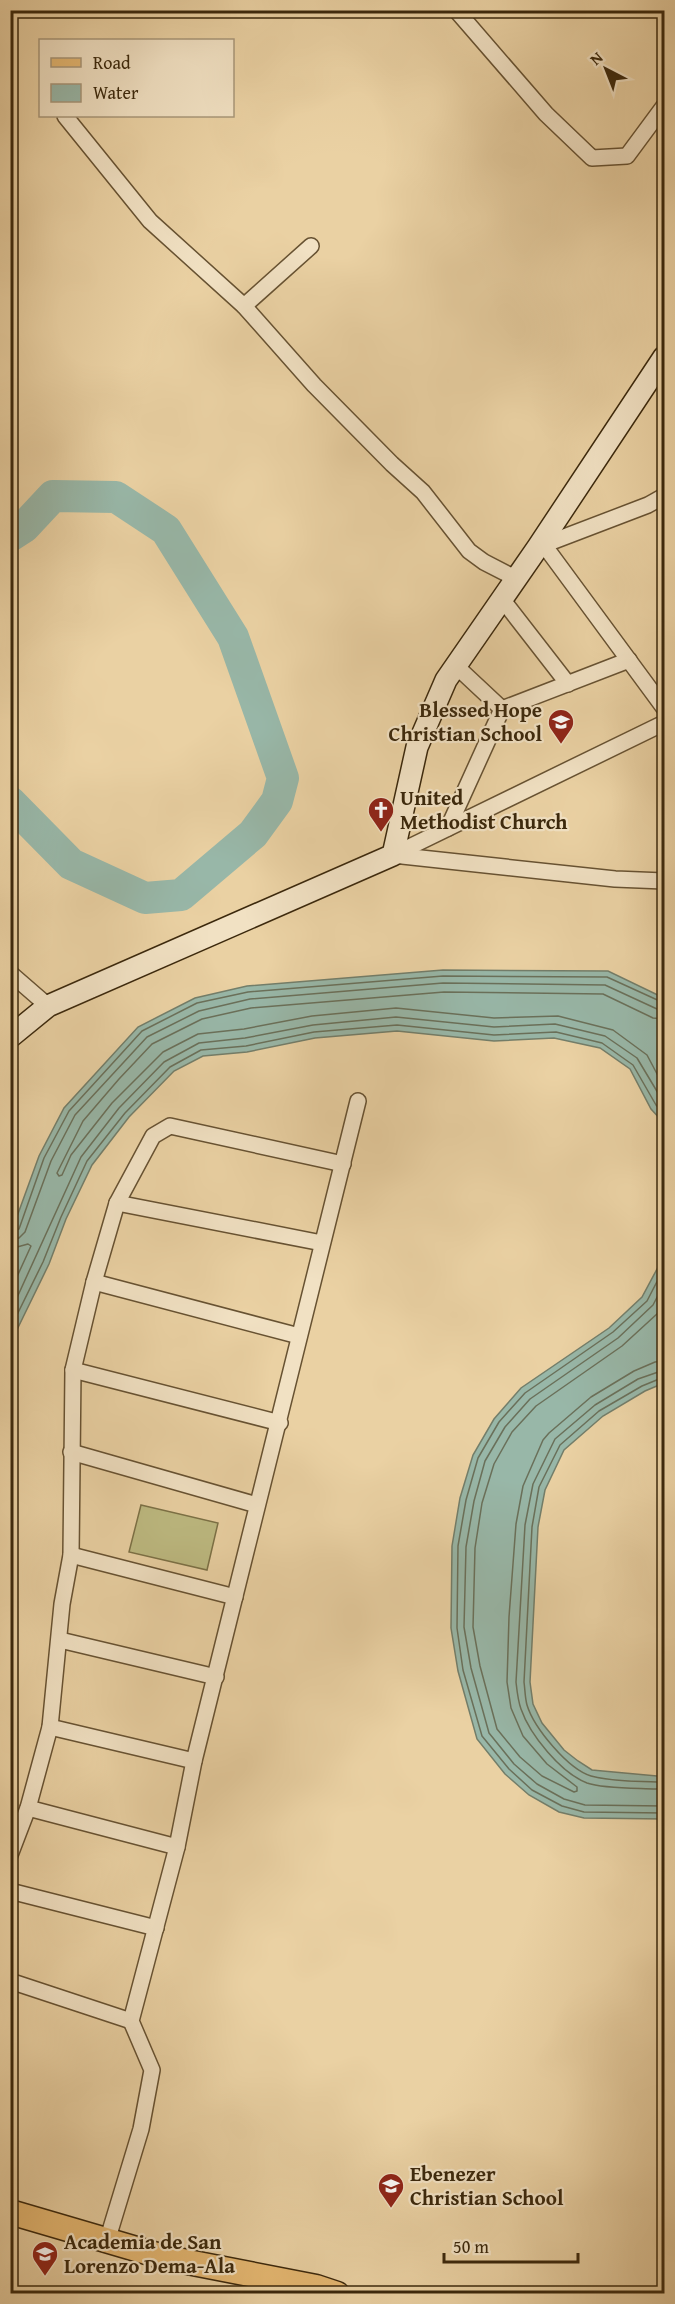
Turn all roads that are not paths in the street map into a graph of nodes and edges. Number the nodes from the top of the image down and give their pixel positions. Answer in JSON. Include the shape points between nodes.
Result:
{"nodes":[{"id":1,"x":456,"y":10,"type":"edge"},
{"id":2,"x":664,"y":106,"type":"edge"},
{"id":3,"x":66,"y":117,"type":"edge"},
{"id":4,"x":310,"y":246,"type":"dead end"},
{"id":5,"x":244,"y":306,"type":"junction"},
{"id":6,"x":664,"y":357,"type":"edge"},
{"id":7,"x":664,"y":496,"type":"edge"},
{"id":8,"x":541,"y":546,"type":"junction"},
{"id":9,"x":517,"y":579,"type":"junction"},
{"id":10,"x":502,"y":599,"type":"junction"},
{"id":11,"x":629,"y":660,"type":"junction"},
{"id":12,"x":456,"y":666,"type":"junction"},
{"id":13,"x":568,"y":684,"type":"junction"},
{"id":14,"x":664,"y":708,"type":"edge"},
{"id":15,"x":502,"y":709,"type":"junction"},
{"id":16,"x":664,"y":723,"type":"edge"},
{"id":17,"x":448,"y":828,"type":"junction"},
{"id":18,"x":393,"y":855,"type":"junction"},
{"id":19,"x":664,"y":881,"type":"edge"},
{"id":20,"x":10,"y":972,"type":"edge"},
{"id":21,"x":48,"y":1006,"type":"junction"},
{"id":22,"x":10,"y":1037,"type":"edge"},
{"id":23,"x":358,"y":1101,"type":"dead end"},
{"id":24,"x":343,"y":1164,"type":"junction"},
{"id":25,"x":117,"y":1203,"type":"junction"},
{"id":26,"x":322,"y":1243,"type":"junction"},
{"id":27,"x":94,"y":1282,"type":"junction"},
{"id":28,"x":299,"y":1336,"type":"junction"},
{"id":29,"x":73,"y":1370,"type":"junction"},
{"id":30,"x":280,"y":1423,"type":"junction"},
{"id":31,"x":71,"y":1452,"type":"junction"},
{"id":32,"x":257,"y":1505,"type":"junction"},
{"id":33,"x":71,"y":1555,"type":"junction"},
{"id":34,"x":235,"y":1598,"type":"junction"},
{"id":35,"x":60,"y":1640,"type":"junction"},
{"id":36,"x":216,"y":1677,"type":"junction"},
{"id":37,"x":50,"y":1727,"type":"junction"},
{"id":38,"x":194,"y":1761,"type":"junction"},
{"id":39,"x":28,"y":1808,"type":"junction"},
{"id":40,"x":177,"y":1847,"type":"junction"},
{"id":41,"x":10,"y":1855,"type":"edge"},
{"id":42,"x":10,"y":1891,"type":"edge"},
{"id":43,"x":156,"y":1928,"type":"junction"},
{"id":44,"x":10,"y":1981,"type":"edge"},
{"id":45,"x":131,"y":2021,"type":"junction"},
{"id":46,"x":10,"y":2212,"type":"edge"},
{"id":47,"x":107,"y":2241,"type":"junction"},
{"id":48,"x":337,"y":2294,"type":"edge"}],
"edges":[{"from":1,"to":2,"type":"street","via":[[546,114],[592,158],[627,156]]},
{"from":3,"to":5,"type":"street","via":[[150,221]]},
{"from":4,"to":5,"type":"street"},
{"from":5,"to":9,"type":"street","via":[[314,385],[423,492],[469,550]]},
{"from":6,"to":8,"type":"street"},
{"from":7,"to":8,"type":"street"},
{"from":8,"to":9,"type":"street"},
{"from":8,"to":11,"type":"street"},
{"from":9,"to":10,"type":"street"},
{"from":10,"to":12,"type":"street"},
{"from":10,"to":13,"type":"street"},
{"from":11,"to":13,"type":"street"},
{"from":11,"to":14,"type":"street"},
{"from":12,"to":15,"type":"street"},
{"from":12,"to":18,"type":"street","via":[[417,747]]},
{"from":13,"to":15,"type":"street"},
{"from":15,"to":17,"type":"street"},
{"from":16,"to":17,"type":"street"},
{"from":17,"to":18,"type":"street"},
{"from":18,"to":19,"type":"street"},
{"from":18,"to":21,"type":"street"},
{"from":20,"to":21,"type":"street"},
{"from":21,"to":22,"type":"street"},
{"from":23,"to":24,"type":"street"},
{"from":24,"to":25,"type":"street","via":[[170,1126],[153,1136]]},
{"from":24,"to":26,"type":"street"},
{"from":25,"to":26,"type":"street"},
{"from":25,"to":27,"type":"street"},
{"from":26,"to":28,"type":"street"},
{"from":27,"to":28,"type":"street"},
{"from":27,"to":29,"type":"street"},
{"from":28,"to":30,"type":"street"},
{"from":29,"to":30,"type":"street"},
{"from":29,"to":31,"type":"street"},
{"from":30,"to":32,"type":"street"},
{"from":31,"to":32,"type":"street"},
{"from":31,"to":33,"type":"street"},
{"from":32,"to":34,"type":"street"},
{"from":33,"to":34,"type":"street"},
{"from":33,"to":35,"type":"street"},
{"from":34,"to":36,"type":"street"},
{"from":35,"to":36,"type":"street"},
{"from":35,"to":37,"type":"street"},
{"from":36,"to":38,"type":"street"},
{"from":37,"to":38,"type":"street"},
{"from":37,"to":39,"type":"street"},
{"from":38,"to":40,"type":"street"},
{"from":39,"to":40,"type":"street"},
{"from":39,"to":41,"type":"street"},
{"from":40,"to":43,"type":"street"},
{"from":42,"to":43,"type":"street"},
{"from":43,"to":45,"type":"street"},
{"from":44,"to":45,"type":"street"},
{"from":45,"to":47,"type":"street","via":[[152,2070],[141,2129]]},
{"from":46,"to":47,"type":"main road"},
{"from":47,"to":48,"type":"main road","via":[[167,2258]]}]}
